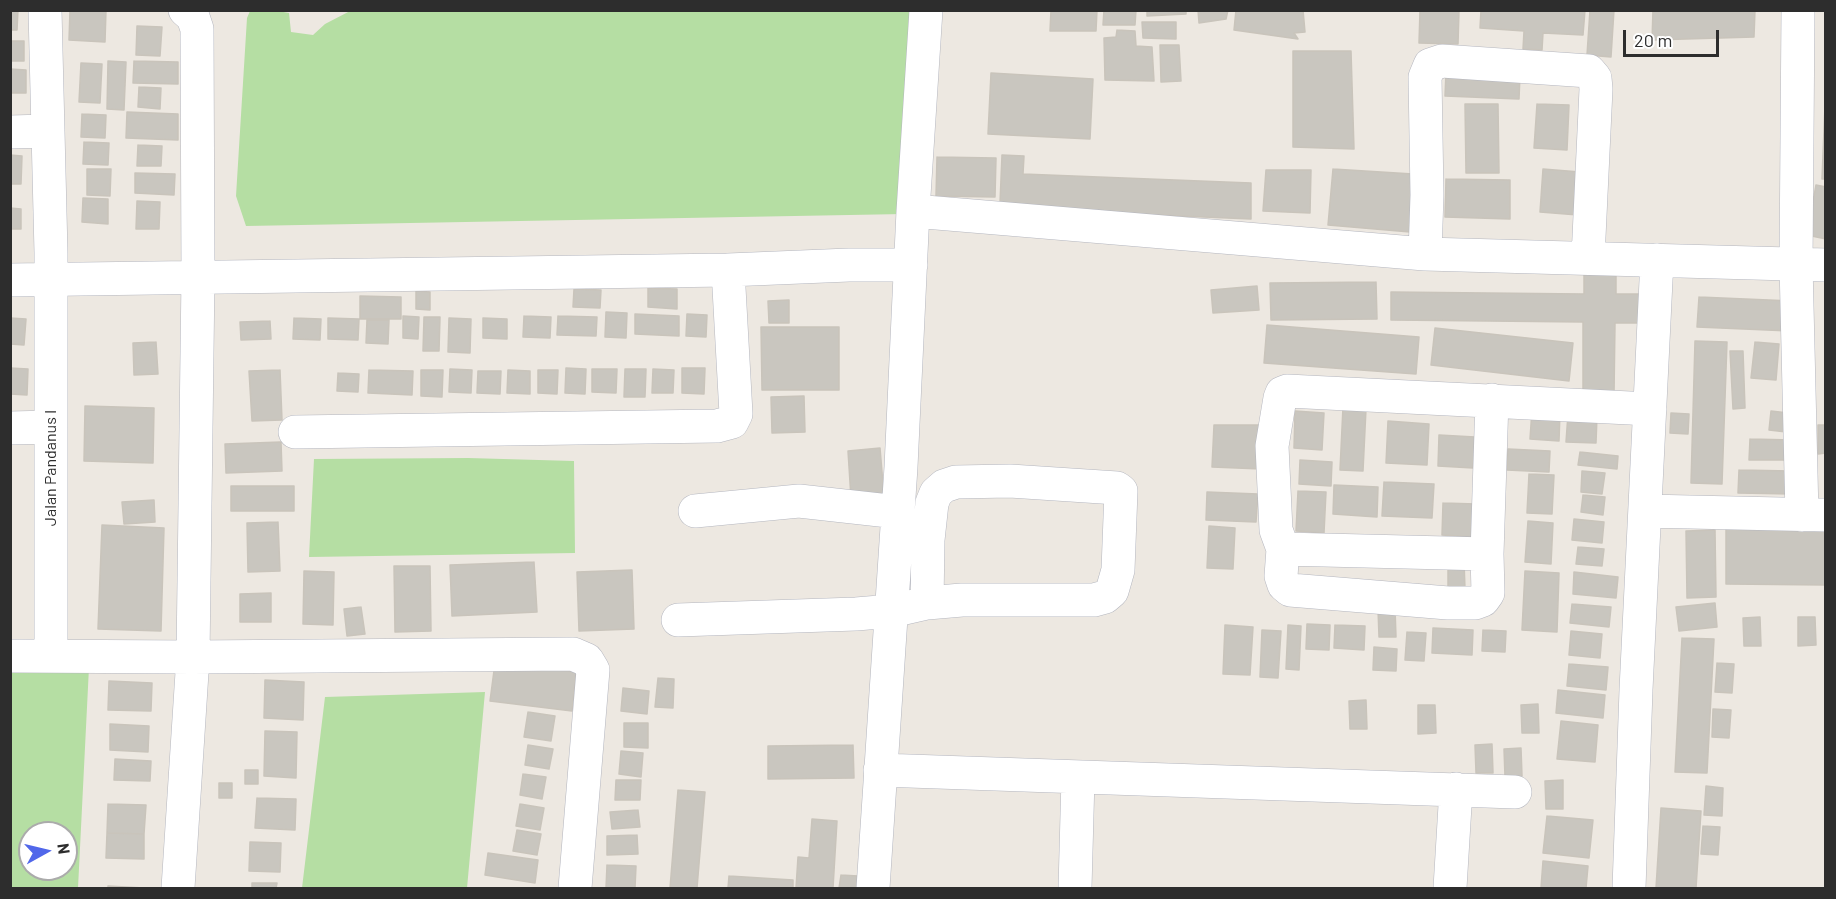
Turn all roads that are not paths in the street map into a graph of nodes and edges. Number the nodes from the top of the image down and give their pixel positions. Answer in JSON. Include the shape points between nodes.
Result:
{"nodes":[{"id":1,"x":45,"y":10,"type":"edge"},
{"id":2,"x":186,"y":10,"type":"edge"},
{"id":3,"x":926,"y":10,"type":"edge"},
{"id":4,"x":1798,"y":10,"type":"edge"},
{"id":5,"x":47,"y":131,"type":"junction"},
{"id":6,"x":10,"y":132,"type":"edge"},
{"id":7,"x":913,"y":211,"type":"junction"},
{"id":8,"x":1425,"y":254,"type":"junction"},
{"id":9,"x":1588,"y":258,"type":"junction"},
{"id":10,"x":1657,"y":260,"type":"junction"},
{"id":11,"x":911,"y":265,"type":"junction"},
{"id":12,"x":1811,"y":265,"type":"edge"},
{"id":13,"x":728,"y":270,"type":"junction"},
{"id":14,"x":198,"y":277,"type":"junction"},
{"id":15,"x":51,"y":279,"type":"junction"},
{"id":16,"x":10,"y":280,"type":"edge"},
{"id":17,"x":1492,"y":400,"type":"junction"},
{"id":18,"x":1650,"y":409,"type":"junction"},
{"id":19,"x":51,"y":427,"type":"junction"},
{"id":20,"x":10,"y":428,"type":"edge"},
{"id":21,"x":295,"y":432,"type":"dead end"},
{"id":22,"x":695,"y":511,"type":"dead end"},
{"id":23,"x":1645,"y":511,"type":"junction"},
{"id":24,"x":898,"y":512,"type":"junction"},
{"id":25,"x":1814,"y":515,"type":"edge"},
{"id":26,"x":1282,"y":549,"type":"junction"},
{"id":27,"x":1488,"y":554,"type":"junction"},
{"id":28,"x":927,"y":603,"type":"junction"},
{"id":29,"x":892,"y":611,"type":"junction"},
{"id":30,"x":678,"y":620,"type":"dead end"},
{"id":31,"x":10,"y":656,"type":"edge"},
{"id":32,"x":51,"y":656,"type":"junction"},
{"id":33,"x":193,"y":657,"type":"junction"},
{"id":34,"x":880,"y":770,"type":"junction"},
{"id":35,"x":1078,"y":778,"type":"junction"},
{"id":36,"x":1456,"y":789,"type":"junction"},
{"id":37,"x":1515,"y":792,"type":"dead end"},
{"id":38,"x":178,"y":888,"type":"edge"},
{"id":39,"x":575,"y":888,"type":"edge"},
{"id":40,"x":873,"y":888,"type":"edge"},
{"id":41,"x":1074,"y":888,"type":"edge"},
{"id":42,"x":1450,"y":888,"type":"edge"},
{"id":43,"x":1629,"y":888,"type":"edge"}],
"edges":[{"from":1,"to":5,"type":"street","name":"Jalan Pandanus I"},
{"from":2,"to":14,"type":"street","via":[[196,29]]},
{"from":3,"to":7,"type":"street"},
{"from":4,"to":12,"type":"street"},
{"from":5,"to":6,"type":"street"},
{"from":5,"to":15,"type":"street","name":"Jalan Pandanus I"},
{"from":7,"to":8,"type":"street"},
{"from":7,"to":11,"type":"street"},
{"from":8,"to":9,"type":"street"},
{"from":8,"to":9,"type":"street","via":[[1425,77],[1430,65],[1442,61],[1589,71],[1595,78]]},
{"from":9,"to":10,"type":"street"},
{"from":10,"to":12,"type":"street"},
{"from":10,"to":18,"type":"street"},
{"from":11,"to":13,"type":"street"},
{"from":11,"to":24,"type":"street"},
{"from":12,"to":25,"type":"street"},
{"from":13,"to":14,"type":"street"},
{"from":13,"to":21,"type":"street","via":[[736,414],[732,423]]},
{"from":14,"to":15,"type":"street"},
{"from":14,"to":33,"type":"street"},
{"from":15,"to":16,"type":"street"},
{"from":15,"to":19,"type":"street","name":"Jalan Pandanus I"},
{"from":17,"to":18,"type":"street"},
{"from":17,"to":26,"type":"street","via":[[1282,393],[1272,446],[1276,530]]},
{"from":17,"to":27,"type":"street"},
{"from":18,"to":23,"type":"street"},
{"from":19,"to":20,"type":"street"},
{"from":19,"to":32,"type":"street","name":"Jalan Pandanus I"},
{"from":22,"to":24,"type":"street","via":[[799,501]]},
{"from":23,"to":25,"type":"street"},
{"from":23,"to":43,"type":"street"},
{"from":24,"to":29,"type":"street"},
{"from":26,"to":27,"type":"street"},
{"from":26,"to":27,"type":"street","via":[[1281,576],[1290,590],[1448,603],[1483,600],[1488,593]]},
{"from":28,"to":28,"type":"street","via":[[932,503],[944,486],[957,482],[1010,481],[1122,491],[1118,570],[1112,591],[1105,597]]},
{"from":28,"to":29,"type":"street"},
{"from":29,"to":30,"type":"street"},
{"from":29,"to":34,"type":"street"},
{"from":31,"to":32,"type":"street"},
{"from":32,"to":33,"type":"street"},
{"from":33,"to":38,"type":"street"},
{"from":33,"to":39,"type":"street","via":[[573,654],[587,660],[593,670]]},
{"from":34,"to":35,"type":"street"},
{"from":34,"to":40,"type":"street"},
{"from":35,"to":36,"type":"street"},
{"from":35,"to":41,"type":"street"},
{"from":36,"to":37,"type":"street"},
{"from":36,"to":42,"type":"street"}]}
